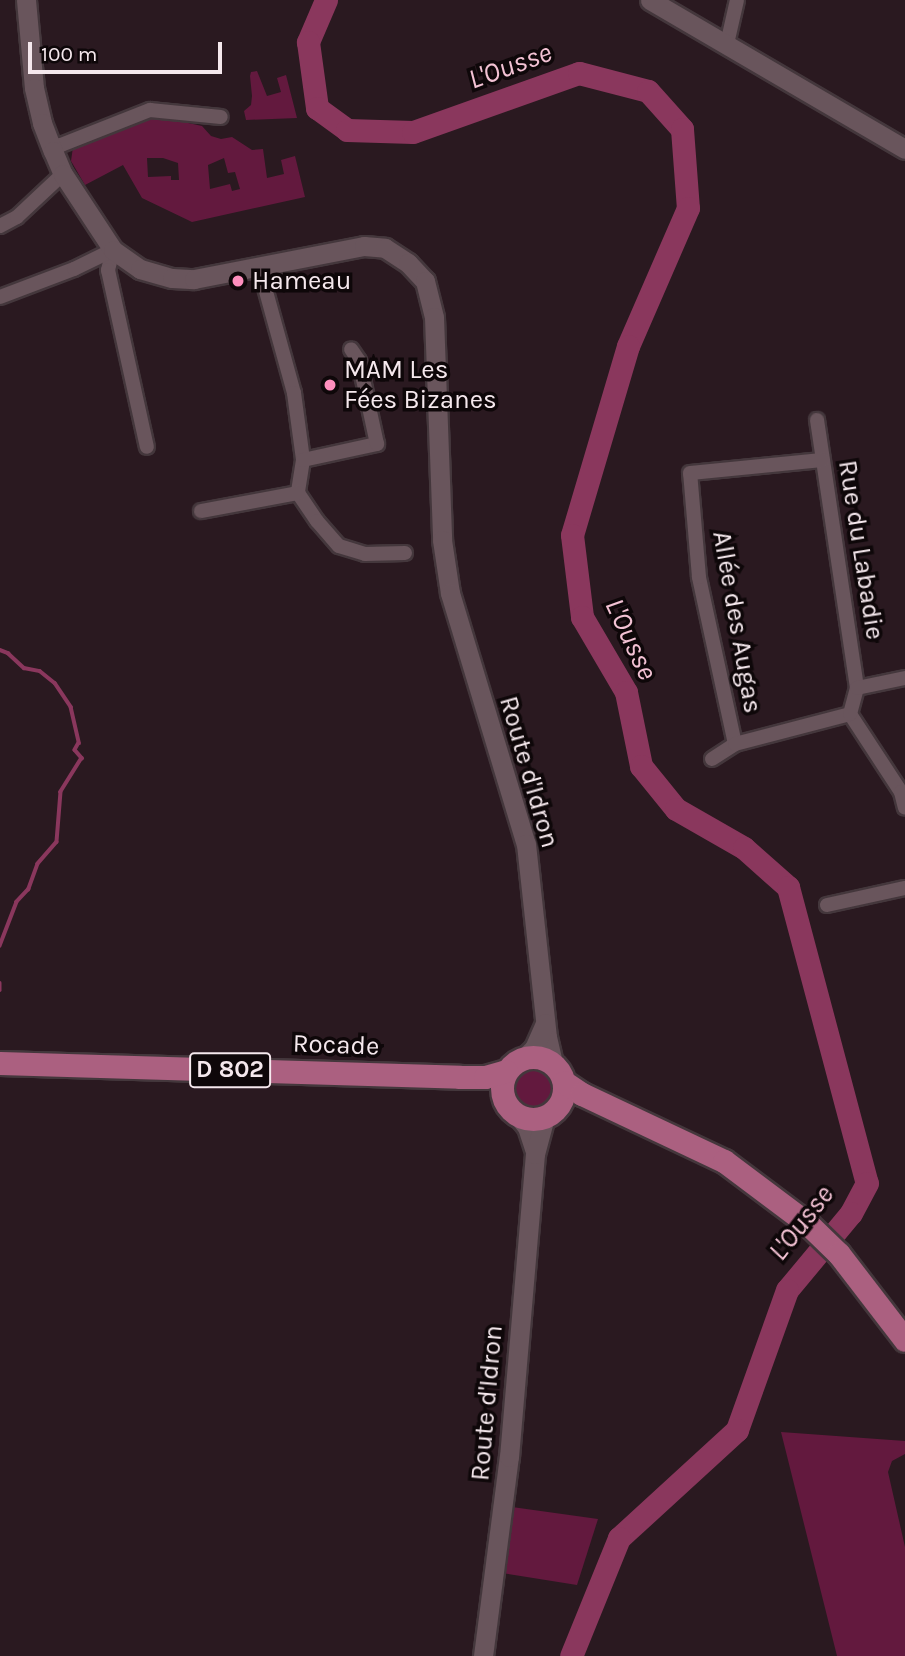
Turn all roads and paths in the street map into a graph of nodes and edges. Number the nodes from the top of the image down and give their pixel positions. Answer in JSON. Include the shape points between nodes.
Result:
{"nodes":[{"id":1,"x":26,"y":0,"type":"edge"},
{"id":2,"x":650,"y":0,"type":"edge"},
{"id":3,"x":737,"y":0,"type":"edge"},
{"id":4,"x":727,"y":44,"type":"junction"},
{"id":5,"x":221,"y":117,"type":"dead end"},
{"id":6,"x":905,"y":149,"type":"edge"},
{"id":7,"x":53,"y":151,"type":"junction"},
{"id":8,"x":63,"y":174,"type":"junction"},
{"id":9,"x":0,"y":226,"type":"edge"},
{"id":10,"x":113,"y":250,"type":"junction"},
{"id":11,"x":258,"y":266,"type":"junction"},
{"id":12,"x":0,"y":297,"type":"edge"},
{"id":13,"x":351,"y":349,"type":"dead end"},
{"id":14,"x":817,"y":420,"type":"dead end"},
{"id":15,"x":147,"y":447,"type":"dead end"},
{"id":16,"x":303,"y":460,"type":"junction"},
{"id":17,"x":822,"y":460,"type":"junction"},
{"id":18,"x":298,"y":493,"type":"junction"},
{"id":19,"x":201,"y":510,"type":"dead end"},
{"id":20,"x":405,"y":553,"type":"dead end"},
{"id":21,"x":905,"y":678,"type":"edge"},
{"id":22,"x":857,"y":688,"type":"junction"},
{"id":23,"x":850,"y":715,"type":"junction"},
{"id":24,"x":735,"y":744,"type":"junction"},
{"id":25,"x":712,"y":759,"type":"dead end"},
{"id":26,"x":905,"y":807,"type":"edge"},
{"id":27,"x":905,"y":888,"type":"edge"},
{"id":28,"x":827,"y":905,"type":"dead end"},
{"id":29,"x":546,"y":1022,"type":"junction"},
{"id":30,"x":0,"y":1063,"type":"edge"},
{"id":31,"x":510,"y":1073,"type":"junction"},
{"id":32,"x":558,"y":1073,"type":"junction"},
{"id":33,"x":551,"y":1112,"type":"junction"},
{"id":34,"x":518,"y":1116,"type":"junction"},
{"id":35,"x":631,"y":1118,"type":"junction"},
{"id":36,"x":536,"y":1154,"type":"junction"},
{"id":37,"x":905,"y":1340,"type":"edge"},
{"id":38,"x":483,"y":1656,"type":"edge"}],
"edges":[{"from":1,"to":7,"type":"street","via":[[34,88]]},
{"from":2,"to":4,"type":"street"},
{"from":3,"to":4,"type":"street"},
{"from":4,"to":6,"type":"street"},
{"from":5,"to":7,"type":"street","via":[[150,110]]},
{"from":7,"to":8,"type":"street"},
{"from":8,"to":9,"type":"street","via":[[17,217]]},
{"from":8,"to":10,"type":"street"},
{"from":10,"to":11,"type":"street","name":"Route d'Idron","via":[[140,269],[173,278],[194,279]]},
{"from":10,"to":12,"type":"street"},
{"from":10,"to":15,"type":"street","via":[[108,270]]},
{"from":11,"to":16,"type":"street","via":[[294,393]]},
{"from":11,"to":29,"type":"street","name":"Route d'Idron","via":[[364,246],[385,248],[425,281],[434,317],[442,540],[450,593],[526,844]]},
{"from":13,"to":16,"type":"street","via":[[359,361],[377,444]]},
{"from":14,"to":17,"type":"street","name":"Rue du Labadie"},
{"from":16,"to":18,"type":"street"},
{"from":17,"to":22,"type":"street","name":"Rue du Labadie"},
{"from":17,"to":24,"type":"street","name":"Allée des Augas","via":[[690,473],[699,577]]},
{"from":18,"to":19,"type":"street"},
{"from":18,"to":20,"type":"street","via":[[339,546],[365,554]]},
{"from":21,"to":22,"type":"street"},
{"from":22,"to":23,"type":"street"},
{"from":23,"to":24,"type":"street"},
{"from":23,"to":26,"type":"street","via":[[901,792]]},
{"from":24,"to":25,"type":"street"},
{"from":27,"to":28,"type":"street"},
{"from":29,"to":31,"type":"street","via":[[534,1048]]},
{"from":29,"to":32,"type":"street","name":"Route d'Idron"},
{"from":30,"to":31,"type":"main road","name":"Rocade","number":"D 802","via":[[460,1077]]},
{"from":31,"to":32,"type":"main road","via":[[534,1056]]},
{"from":31,"to":34,"type":"main road","via":[[505,1101]]},
{"from":32,"to":33,"type":"main road","via":[[562,1100]]},
{"from":32,"to":35,"type":"main road","via":[[582,1094]]},
{"from":33,"to":34,"type":"main road","via":[[536,1119]]},
{"from":33,"to":35,"type":"main road","via":[[578,1105]]},
{"from":33,"to":36,"type":"street","name":"Route d'Idron"},
{"from":34,"to":36,"type":"street","name":"Route d'Idron"},
{"from":35,"to":37,"type":"main road","via":[[724,1161],[808,1224],[834,1249]]},
{"from":36,"to":38,"type":"street","name":"Route d'Idron","via":[[507,1479]]}]}
